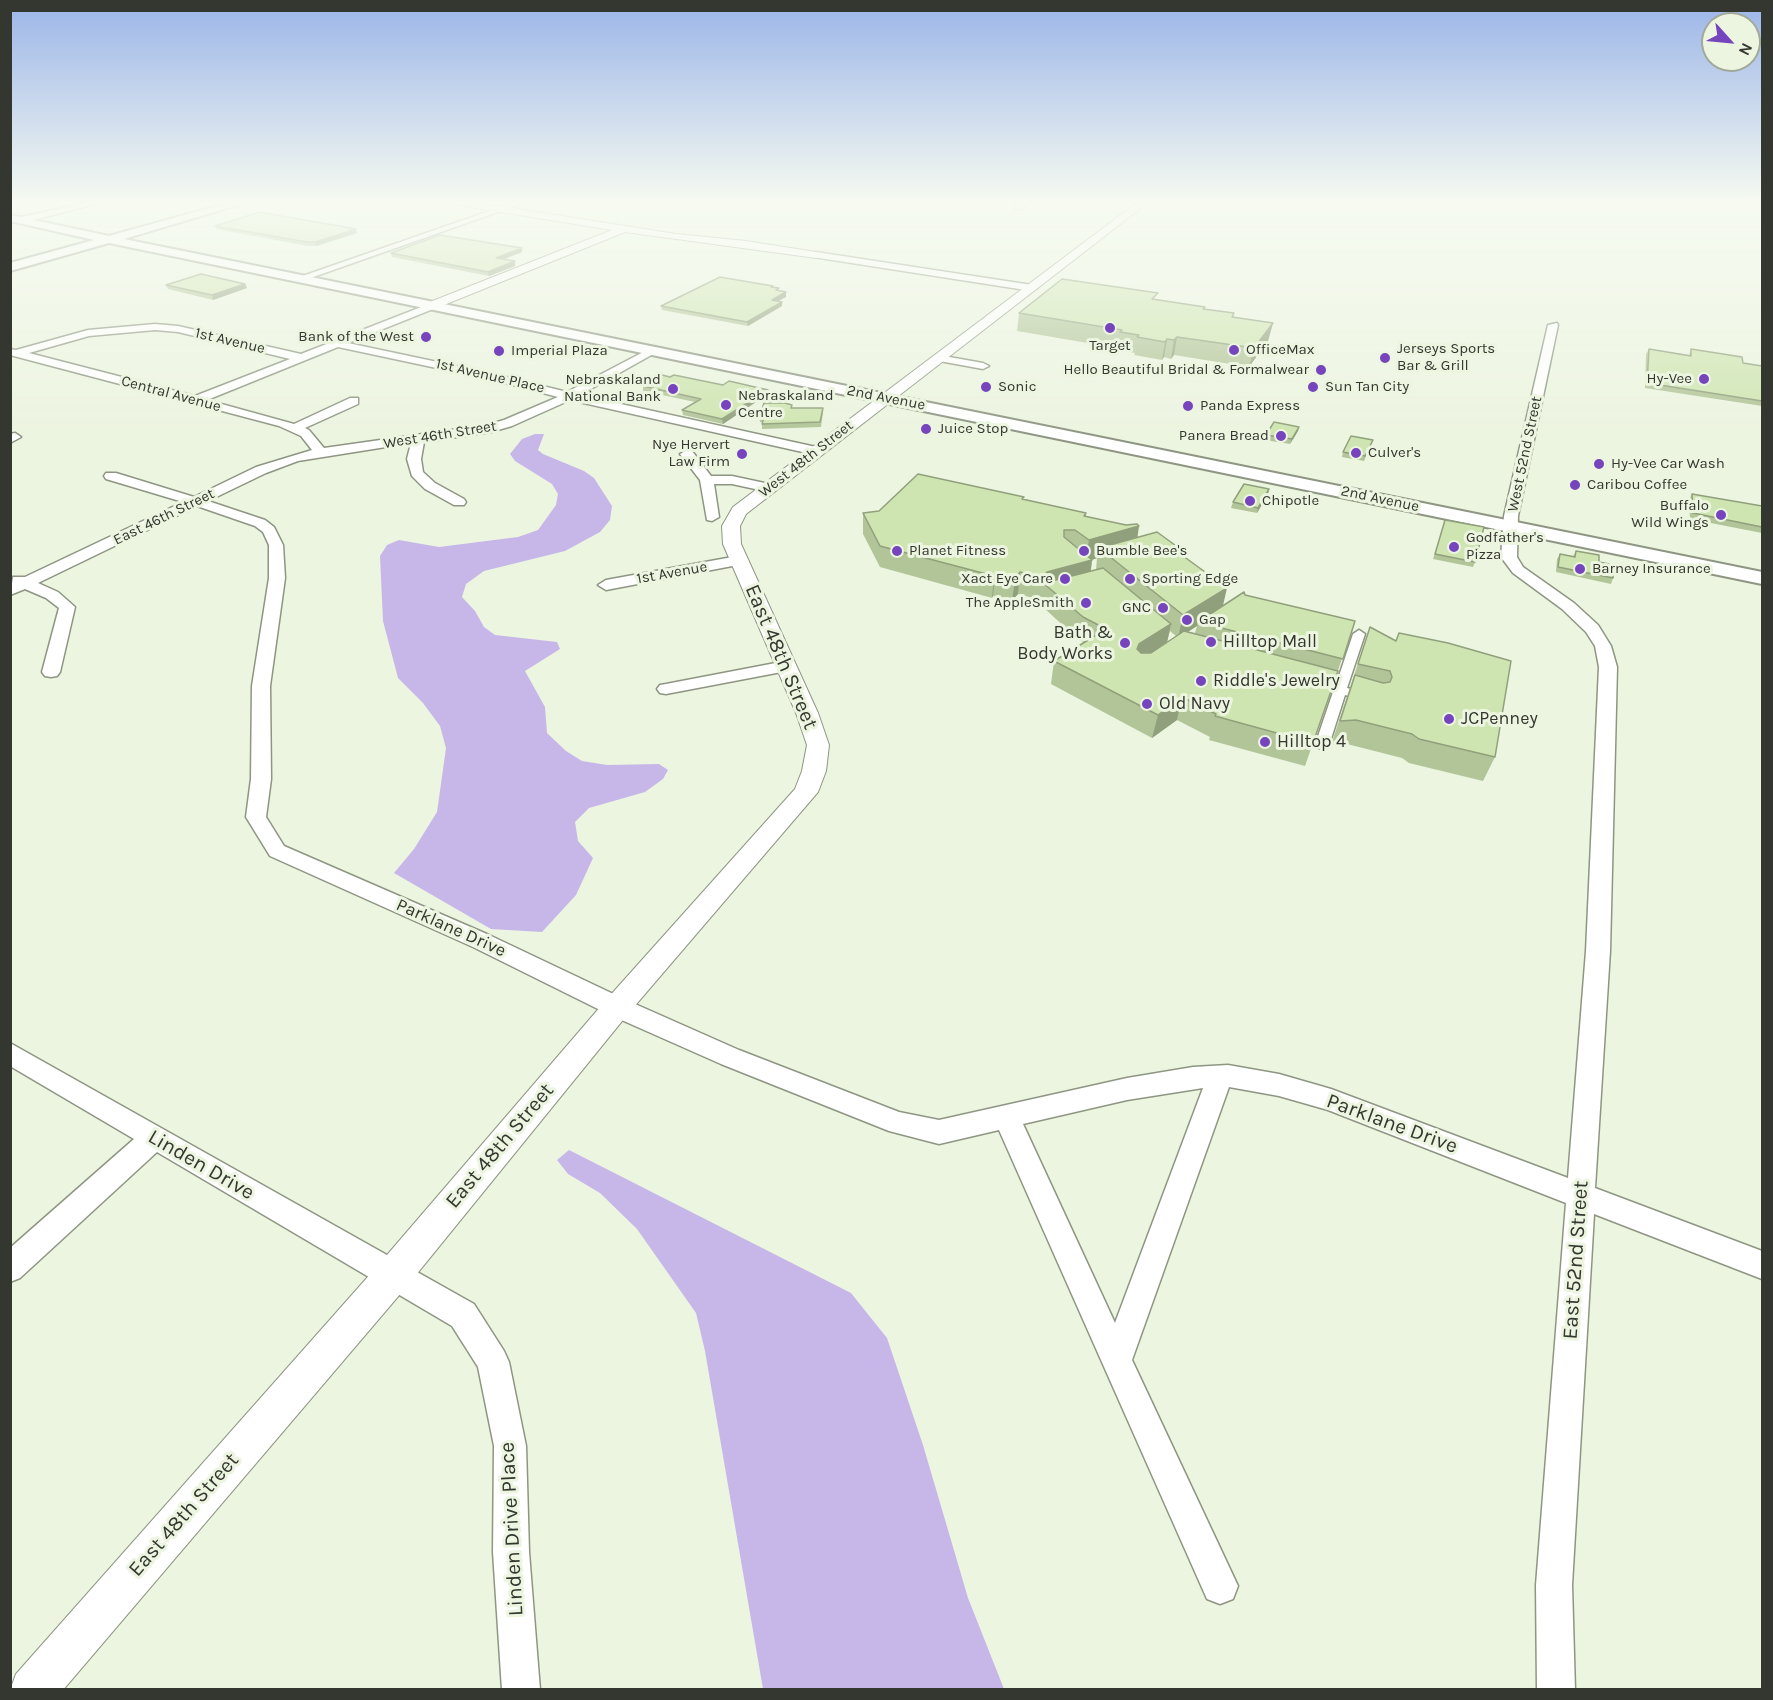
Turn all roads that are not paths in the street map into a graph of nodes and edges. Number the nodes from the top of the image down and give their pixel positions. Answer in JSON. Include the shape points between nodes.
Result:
{"nodes":[{"id":1,"x":322,"y":280,"type":"edge"},
{"id":2,"x":495,"y":280,"type":"edge"},
{"id":3,"x":982,"y":280,"type":"edge"},
{"id":4,"x":1042,"y":280,"type":"edge"},
{"id":5,"x":1032,"y":288,"type":"junction"},
{"id":6,"x":438,"y":303,"type":"junction"},
{"id":7,"x":1553,"y":325,"type":"dead end"},
{"id":8,"x":338,"y":344,"type":"junction"},
{"id":9,"x":651,"y":351,"type":"junction"},
{"id":10,"x":14,"y":353,"type":"edge"},
{"id":11,"x":302,"y":358,"type":"junction"},
{"id":12,"x":938,"y":358,"type":"junction"},
{"id":13,"x":983,"y":366,"type":"dead end"},
{"id":14,"x":890,"y":395,"type":"junction"},
{"id":15,"x":568,"y":396,"type":"junction"},
{"id":16,"x":196,"y":400,"type":"junction"},
{"id":17,"x":354,"y":401,"type":"dead end"},
{"id":18,"x":295,"y":428,"type":"junction"},
{"id":19,"x":418,"y":439,"type":"junction"},
{"id":20,"x":816,"y":451,"type":"junction"},
{"id":21,"x":320,"y":452,"type":"junction"},
{"id":22,"x":687,"y":454,"type":"dead end"},
{"id":23,"x":111,"y":476,"type":"dead end"},
{"id":24,"x":707,"y":480,"type":"junction"},
{"id":25,"x":770,"y":488,"type":"junction"},
{"id":26,"x":197,"y":501,"type":"junction"},
{"id":27,"x":459,"y":502,"type":"dead end"},
{"id":28,"x":712,"y":517,"type":"dead end"},
{"id":29,"x":1511,"y":521,"type":"junction"},
{"id":30,"x":738,"y":561,"type":"junction"},
{"id":31,"x":1762,"y":567,"type":"edge"},
{"id":32,"x":10,"y":576,"type":"edge"},
{"id":33,"x":1762,"y":578,"type":"edge"},
{"id":34,"x":27,"y":582,"type":"junction"},
{"id":35,"x":606,"y":585,"type":"dead end"},
{"id":36,"x":10,"y":590,"type":"edge"},
{"id":37,"x":1359,"y":634,"type":"dead end"},
{"id":38,"x":786,"y":666,"type":"junction"},
{"id":39,"x":51,"y":672,"type":"dead end"},
{"id":40,"x":1305,"y":680,"type":"edge"},
{"id":41,"x":666,"y":689,"type":"dead end"},
{"id":42,"x":1339,"y":690,"type":"junction"},
{"id":43,"x":1375,"y":700,"type":"edge"},
{"id":44,"x":1322,"y":745,"type":"dead end"},
{"id":45,"x":1604,"y":830,"type":"joint"},
{"id":46,"x":617,"y":1007,"type":"junction"},
{"id":47,"x":10,"y":1053,"type":"edge"},
{"id":48,"x":1220,"y":1077,"type":"junction"},
{"id":49,"x":1007,"y":1117,"type":"junction"},
{"id":50,"x":154,"y":1138,"type":"junction"},
{"id":51,"x":1580,"y":1195,"type":"junction"},
{"id":52,"x":1762,"y":1265,"type":"edge"},
{"id":53,"x":10,"y":1268,"type":"edge"},
{"id":54,"x":394,"y":1274,"type":"junction"},
{"id":55,"x":1116,"y":1361,"type":"junction"},
{"id":56,"x":1220,"y":1586,"type":"dead end"},
{"id":57,"x":33,"y":1689,"type":"edge"},
{"id":58,"x":520,"y":1689,"type":"edge"},
{"id":59,"x":1556,"y":1689,"type":"edge"}],
"edges":[{"from":1,"to":6,"type":"main road","name":"2nd Avenue"},
{"from":2,"to":6,"type":"street"},
{"from":3,"to":5,"type":"street"},
{"from":4,"to":5,"type":"street","name":"West 48th Street"},
{"from":5,"to":12,"type":"street","name":"West 48th Street"},
{"from":6,"to":8,"type":"street"},
{"from":6,"to":9,"type":"main road","name":"2nd Avenue"},
{"from":6,"to":14,"type":"main road","name":"2nd Avenue"},
{"from":7,"to":29,"type":"street","name":"West 52nd Street"},
{"from":8,"to":11,"type":"street"},
{"from":8,"to":15,"type":"street","name":"1st Avenue Place"},
{"from":9,"to":14,"type":"main road","name":"2nd Avenue"},
{"from":9,"to":15,"type":"street","name":"West 46th Street"},
{"from":10,"to":11,"type":"street","name":"1st Avenue","via":[[88,333],[154,327]]},
{"from":10,"to":16,"type":"street","name":"Central Avenue"},
{"from":11,"to":16,"type":"street"},
{"from":12,"to":13,"type":"street"},
{"from":12,"to":14,"type":"street","name":"West 48th Street"},
{"from":14,"to":20,"type":"street","name":"West 48th Street"},
{"from":14,"to":29,"type":"main road","name":"2nd Avenue"},
{"from":15,"to":19,"type":"street","name":"West 46th Street","via":[[508,423]]},
{"from":15,"to":20,"type":"street","name":"1st Avenue Place"},
{"from":16,"to":18,"type":"street","name":"Central Avenue"},
{"from":17,"to":18,"type":"street"},
{"from":18,"to":21,"type":"street","name":"Central Avenue","via":[[311,438]]},
{"from":19,"to":21,"type":"street","name":"West 46th Street"},
{"from":19,"to":27,"type":"street","via":[[414,459],[417,473],[430,486]]},
{"from":20,"to":25,"type":"street","name":"West 48th Street"},
{"from":21,"to":26,"type":"street","name":"East 46th Street","via":[[261,470]]},
{"from":22,"to":24,"type":"street"},
{"from":23,"to":26,"type":"street","name":"Parklane Drive"},
{"from":24,"to":25,"type":"street","via":[[732,480]]},
{"from":24,"to":28,"type":"street"},
{"from":25,"to":30,"type":"street","name":"West 48th Street","via":[[740,511],[731,526]]},
{"from":26,"to":34,"type":"street","name":"East 46th Street"},
{"from":26,"to":46,"type":"street","name":"Parklane Drive","via":[[260,523],[276,545],[277,578],[261,686],[261,780],[256,817],[278,851],[482,941]]},
{"from":29,"to":31,"type":"main road","name":"2nd Avenue"},
{"from":29,"to":33,"type":"main road","name":"2nd Avenue"},
{"from":29,"to":45,"type":"street","name":"West 52nd Street","via":[[1509,557],[1518,570],[1568,606],[1604,646],[1608,667]]},
{"from":30,"to":35,"type":"street","name":"1st Avenue"},
{"from":30,"to":38,"type":"street","name":"East 48th Street"},
{"from":32,"to":34,"type":"street"},
{"from":34,"to":36,"type":"street","name":"East 46th Street"},
{"from":34,"to":39,"type":"street","via":[[67,607]]},
{"from":37,"to":42,"type":"street"},
{"from":38,"to":41,"type":"street"},
{"from":38,"to":46,"type":"street","name":"East 48th Street","via":[[818,745],[806,792]]},
{"from":40,"to":42,"type":"street"},
{"from":42,"to":43,"type":"street"},
{"from":42,"to":44,"type":"street"},
{"from":45,"to":51,"type":"street","name":"East 52nd Street"},
{"from":46,"to":49,"type":"street","name":"Parklane Drive","via":[[730,1057],[898,1123],[939,1132]]},
{"from":46,"to":54,"type":"street","name":"East 48th Street"},
{"from":47,"to":50,"type":"street","name":"Linden Drive"},
{"from":48,"to":49,"type":"street","name":"Parklane Drive","via":[[1127,1089]]},
{"from":48,"to":51,"type":"street","name":"Parklane Drive","via":[[1280,1086],[1331,1100]]},
{"from":48,"to":55,"type":"street"},
{"from":49,"to":55,"type":"street"},
{"from":50,"to":53,"type":"street"},
{"from":50,"to":54,"type":"street","name":"Linden Drive"},
{"from":51,"to":52,"type":"street","name":"Parklane Drive"},
{"from":51,"to":59,"type":"street","name":"East 52nd Street","via":[[1554,1585]]},
{"from":54,"to":57,"type":"street","name":"East 48th Street"},
{"from":54,"to":58,"type":"street","name":"Linden Drive Place","via":[[463,1315],[493,1362],[510,1446]]},
{"from":55,"to":56,"type":"street"}]}
